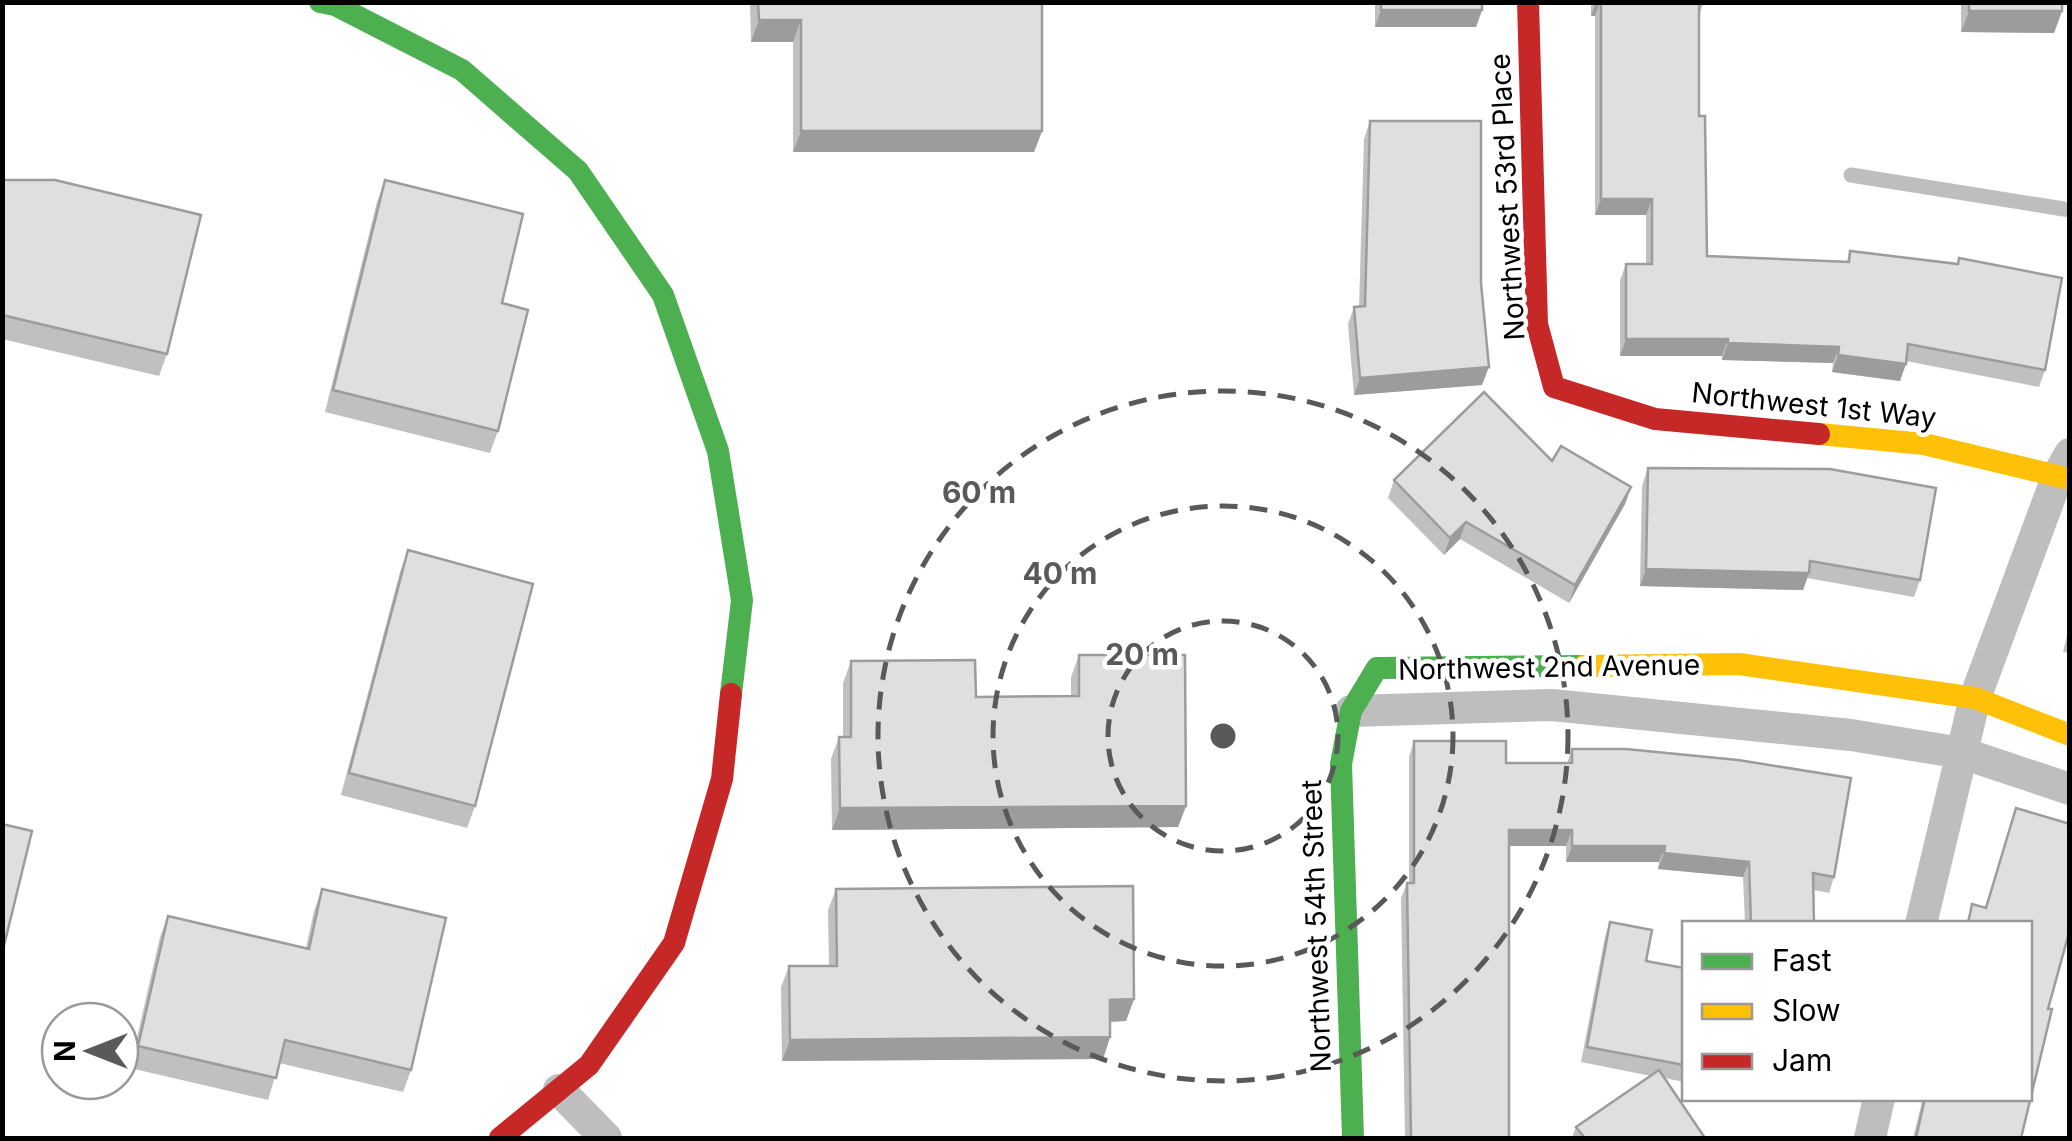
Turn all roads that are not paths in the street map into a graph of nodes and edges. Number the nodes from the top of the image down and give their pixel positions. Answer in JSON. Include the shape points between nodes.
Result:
{"nodes":[{"id":1,"x":320,"y":2,"type":"edge"},
{"id":2,"x":1528,"y":2,"type":"edge"},
{"id":3,"x":1851,"y":175,"type":"dead end"},
{"id":4,"x":2070,"y":210,"type":"edge"},
{"id":5,"x":1554,"y":387,"type":"joint"},
{"id":6,"x":2066,"y":469,"type":"edge"},
{"id":7,"x":1975,"y":698,"type":"junction"},
{"id":8,"x":1351,"y":712,"type":"junction"},
{"id":9,"x":2070,"y":735,"type":"edge"},
{"id":10,"x":1962,"y":753,"type":"junction"},
{"id":11,"x":2070,"y":789,"type":"edge"},
{"id":12,"x":1922,"y":921,"type":"edge"},
{"id":13,"x":558,"y":1090,"type":"junction"},
{"id":14,"x":1878,"y":1101,"type":"edge"},
{"id":15,"x":500,"y":1138,"type":"edge"},
{"id":16,"x":606,"y":1138,"type":"edge"},
{"id":17,"x":1353,"y":1138,"type":"edge"},
{"id":18,"x":1870,"y":1138,"type":"edge"}],
"edges":[{"from":1,"to":13,"type":"street","via":[[462,70],[578,171],[664,295],[718,451],[742,600],[722,778],[674,943],[589,1065]]},
{"from":2,"to":5,"type":"street","name":"Northwest 53rd Place","via":[[1537,324]]},
{"from":3,"to":4,"type":"lane"},
{"from":5,"to":6,"type":"street","name":"Northwest 1st Way","via":[[1655,419],[1924,444]]},
{"from":6,"to":7,"type":"street"},
{"from":7,"to":8,"type":"street","name":"Northwest 2nd Avenue","via":[[1740,664],[1378,668]]},
{"from":7,"to":9,"type":"street","name":"Northwest 2nd Avenue"},
{"from":7,"to":10,"type":"street"},
{"from":8,"to":10,"type":"street","name":"Northwest 2nd Avenue","via":[[1552,705],[1852,735]]},
{"from":8,"to":17,"type":"street","name":"Northwest 54th Street","via":[[1340,764]]},
{"from":10,"to":11,"type":"street","name":"Northwest 2nd Avenue"},
{"from":10,"to":12,"type":"street"},
{"from":13,"to":15,"type":"street"},
{"from":13,"to":16,"type":"street"},
{"from":14,"to":18,"type":"street"}]}
